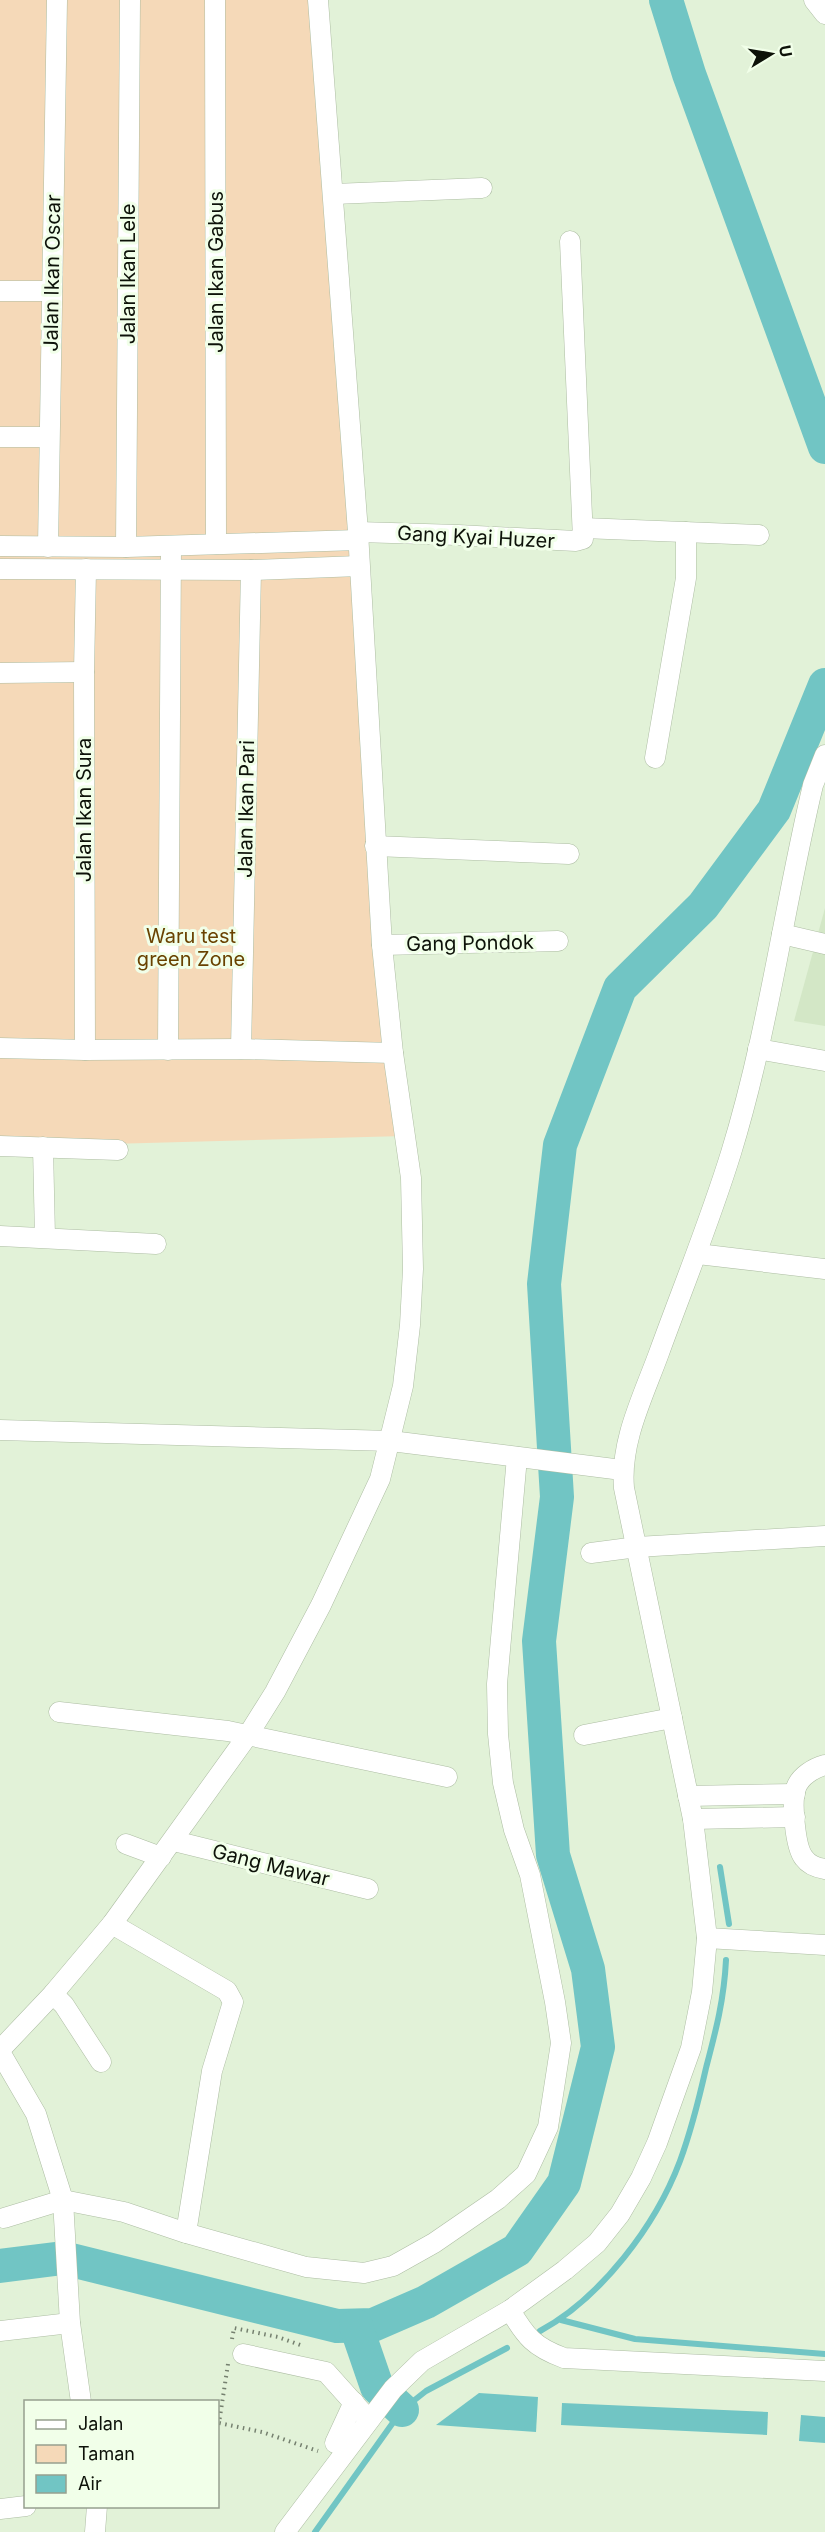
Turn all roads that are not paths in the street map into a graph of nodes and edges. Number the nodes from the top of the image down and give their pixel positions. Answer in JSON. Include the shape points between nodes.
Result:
{"nodes":[{"id":1,"x":57,"y":0,"type":"edge"},
{"id":2,"x":130,"y":0,"type":"edge"},
{"id":3,"x":215,"y":0,"type":"edge"},
{"id":4,"x":318,"y":0,"type":"edge"},
{"id":5,"x":813,"y":0,"type":"edge"},
{"id":6,"x":825,"y":14,"type":"edge"},
{"id":7,"x":482,"y":188,"type":"dead end"},
{"id":8,"x":334,"y":194,"type":"junction"},
{"id":9,"x":570,"y":241,"type":"dead end"},
{"id":10,"x":0,"y":291,"type":"edge"},
{"id":11,"x":52,"y":291,"type":"junction"},
{"id":12,"x":0,"y":437,"type":"edge"},
{"id":13,"x":49,"y":437,"type":"junction"},
{"id":14,"x":583,"y":528,"type":"junction"},
{"id":15,"x":686,"y":532,"type":"junction"},
{"id":16,"x":358,"y":536,"type":"junction"},
{"id":17,"x":759,"y":536,"type":"dead end"},
{"id":18,"x":216,"y":544,"type":"junction"},
{"id":19,"x":0,"y":546,"type":"edge"},
{"id":20,"x":171,"y":546,"type":"junction"},
{"id":21,"x":48,"y":547,"type":"junction"},
{"id":22,"x":126,"y":547,"type":"junction"},
{"id":23,"x":359,"y":566,"type":"junction"},
{"id":24,"x":0,"y":569,"type":"edge"},
{"id":25,"x":86,"y":569,"type":"junction"},
{"id":26,"x":171,"y":570,"type":"junction"},
{"id":27,"x":250,"y":570,"type":"junction"},
{"id":28,"x":84,"y":672,"type":"junction"},
{"id":29,"x":0,"y":673,"type":"edge"},
{"id":30,"x":825,"y":755,"type":"edge"},
{"id":31,"x":655,"y":758,"type":"dead end"},
{"id":32,"x":820,"y":787,"type":"edge"},
{"id":33,"x":375,"y":846,"type":"junction"},
{"id":34,"x":569,"y":854,"type":"dead end"},
{"id":35,"x":786,"y":935,"type":"junction"},
{"id":36,"x":558,"y":941,"type":"dead end"},
{"id":37,"x":820,"y":943,"type":"edge"},
{"id":38,"x":382,"y":945,"type":"junction"},
{"id":39,"x":0,"y":1048,"type":"edge"},
{"id":40,"x":242,"y":1049,"type":"junction"},
{"id":41,"x":758,"y":1049,"type":"junction"},
{"id":42,"x":85,"y":1050,"type":"junction"},
{"id":43,"x":168,"y":1050,"type":"junction"},
{"id":44,"x":393,"y":1053,"type":"junction"},
{"id":45,"x":825,"y":1060,"type":"edge"},
{"id":46,"x":0,"y":1146,"type":"edge"},
{"id":47,"x":43,"y":1147,"type":"junction"},
{"id":48,"x":118,"y":1150,"type":"dead end"},
{"id":49,"x":0,"y":1236,"type":"edge"},
{"id":50,"x":45,"y":1237,"type":"junction"},
{"id":51,"x":156,"y":1244,"type":"dead end"},
{"id":52,"x":698,"y":1254,"type":"junction"},
{"id":53,"x":825,"y":1269,"type":"edge"},
{"id":54,"x":0,"y":1430,"type":"edge"},
{"id":55,"x":391,"y":1441,"type":"junction"},
{"id":56,"x":524,"y":1457,"type":"junction"},
{"id":57,"x":622,"y":1470,"type":"junction"},
{"id":58,"x":825,"y":1536,"type":"edge"},
{"id":59,"x":637,"y":1547,"type":"junction"},
{"id":60,"x":591,"y":1553,"type":"dead end"},
{"id":61,"x":59,"y":1712,"type":"dead end"},
{"id":62,"x":672,"y":1718,"type":"junction"},
{"id":63,"x":248,"y":1735,"type":"junction"},
{"id":64,"x":584,"y":1735,"type":"dead end"},
{"id":65,"x":825,"y":1765,"type":"edge"},
{"id":66,"x":447,"y":1777,"type":"dead end"},
{"id":67,"x":795,"y":1794,"type":"junction"},
{"id":68,"x":688,"y":1796,"type":"junction"},
{"id":69,"x":795,"y":1817,"type":"junction"},
{"id":70,"x":693,"y":1819,"type":"junction"},
{"id":71,"x":174,"y":1841,"type":"junction"},
{"id":72,"x":126,"y":1844,"type":"dead end"},
{"id":73,"x":161,"y":1857,"type":"junction"},
{"id":74,"x":825,"y":1869,"type":"edge"},
{"id":75,"x":368,"y":1889,"type":"dead end"},
{"id":76,"x":111,"y":1924,"type":"junction"},
{"id":77,"x":706,"y":1938,"type":"junction"},
{"id":78,"x":825,"y":1945,"type":"edge"},
{"id":79,"x":53,"y":1994,"type":"junction"},
{"id":80,"x":0,"y":2051,"type":"edge"},
{"id":81,"x":101,"y":2062,"type":"dead end"},
{"id":82,"x":64,"y":2208,"type":"junction"},
{"id":83,"x":4,"y":2218,"type":"dead end"},
{"id":84,"x":186,"y":2233,"type":"junction"},
{"id":85,"x":514,"y":2318,"type":"junction"},
{"id":86,"x":70,"y":2324,"type":"junction"},
{"id":87,"x":0,"y":2331,"type":"edge"},
{"id":88,"x":234,"y":2354,"type":"road end"},
{"id":89,"x":825,"y":2371,"type":"edge"},
{"id":90,"x":81,"y":2400,"type":"edge"},
{"id":91,"x":354,"y":2402,"type":"junction"},
{"id":92,"x":374,"y":2414,"type":"junction"},
{"id":93,"x":337,"y":2451,"type":"junction"},
{"id":94,"x":24,"y":2506,"type":"edge"},
{"id":95,"x":97,"y":2508,"type":"edge"},
{"id":96,"x":0,"y":2509,"type":"edge"},
{"id":97,"x":95,"y":2532,"type":"edge"},
{"id":98,"x":285,"y":2532,"type":"edge"}],
"edges":[{"from":1,"to":11,"type":"street","name":"Jalan Ikan Oscar"},
{"from":2,"to":22,"type":"street","name":"Jalan Ikan Lele"},
{"from":3,"to":18,"type":"street","name":"Jalan Ikan Gabus"},
{"from":4,"to":8,"type":"street"},
{"from":5,"to":6,"type":"street"},
{"from":7,"to":8,"type":"street"},
{"from":8,"to":16,"type":"street"},
{"from":9,"to":14,"type":"street"},
{"from":10,"to":11,"type":"street"},
{"from":11,"to":13,"type":"street","name":"Jalan Ikan Oscar"},
{"from":12,"to":13,"type":"street"},
{"from":13,"to":21,"type":"street","name":"Jalan Ikan Oscar"},
{"from":14,"to":15,"type":"street"},
{"from":14,"to":16,"type":"street","name":"Gang Kyai Huzer","via":[[584,537],[579,542],[458,535]]},
{"from":15,"to":17,"type":"street"},
{"from":15,"to":31,"type":"street","via":[[686,578]]},
{"from":16,"to":18,"type":"street"},
{"from":16,"to":23,"type":"street"},
{"from":18,"to":20,"type":"street"},
{"from":19,"to":21,"type":"street"},
{"from":20,"to":22,"type":"street"},
{"from":20,"to":26,"type":"street"},
{"from":21,"to":22,"type":"street"},
{"from":23,"to":27,"type":"street"},
{"from":23,"to":33,"type":"street"},
{"from":24,"to":25,"type":"street"},
{"from":25,"to":26,"type":"street"},
{"from":25,"to":28,"type":"street","name":"Jalan Ikan Sura"},
{"from":26,"to":27,"type":"street"},
{"from":26,"to":43,"type":"street"},
{"from":27,"to":40,"type":"street","name":"Jalan Ikan Pari"},
{"from":28,"to":29,"type":"street"},
{"from":28,"to":42,"type":"street","name":"Jalan Ikan Sura"},
{"from":30,"to":32,"type":"street"},
{"from":32,"to":35,"type":"street"},
{"from":33,"to":34,"type":"street"},
{"from":33,"to":38,"type":"street"},
{"from":35,"to":37,"type":"street"},
{"from":35,"to":41,"type":"street"},
{"from":36,"to":38,"type":"street","name":"Gang Pondok"},
{"from":38,"to":44,"type":"street"},
{"from":39,"to":42,"type":"street"},
{"from":40,"to":43,"type":"street"},
{"from":40,"to":44,"type":"street"},
{"from":41,"to":45,"type":"street"},
{"from":41,"to":52,"type":"street","via":[[732,1151]]},
{"from":42,"to":43,"type":"street"},
{"from":44,"to":55,"type":"street","via":[[411,1178],[414,1269],[404,1386]]},
{"from":46,"to":47,"type":"street"},
{"from":47,"to":48,"type":"street"},
{"from":47,"to":50,"type":"street"},
{"from":49,"to":50,"type":"street"},
{"from":50,"to":51,"type":"street"},
{"from":52,"to":53,"type":"street"},
{"from":52,"to":57,"type":"street","via":[[634,1421]]},
{"from":54,"to":55,"type":"street"},
{"from":55,"to":56,"type":"street"},
{"from":55,"to":63,"type":"street","via":[[380,1479],[321,1605]]},
{"from":56,"to":57,"type":"street"},
{"from":56,"to":84,"type":"street","via":[[498,1673],[498,1734],[502,1783],[530,1875],[561,2043],[548,2127],[526,2174],[454,2230],[393,2266],[364,2273],[306,2267]]},
{"from":57,"to":59,"type":"street"},
{"from":58,"to":59,"type":"street"},
{"from":59,"to":60,"type":"street"},
{"from":59,"to":62,"type":"street"},
{"from":61,"to":63,"type":"street"},
{"from":62,"to":64,"type":"street"},
{"from":62,"to":68,"type":"street"},
{"from":63,"to":66,"type":"street"},
{"from":63,"to":71,"type":"street"},
{"from":65,"to":67,"type":"street","via":[[804,1776]]},
{"from":67,"to":68,"type":"street"},
{"from":67,"to":69,"type":"street"},
{"from":68,"to":70,"type":"street"},
{"from":69,"to":70,"type":"street"},
{"from":69,"to":74,"type":"street","via":[[804,1858]]},
{"from":70,"to":77,"type":"street"},
{"from":71,"to":73,"type":"street"},
{"from":71,"to":75,"type":"street","name":"Gang Mawar"},
{"from":72,"to":73,"type":"street"},
{"from":73,"to":76,"type":"street"},
{"from":76,"to":79,"type":"street"},
{"from":76,"to":84,"type":"street","via":[[227,1991],[233,2002],[207,2095]]},
{"from":77,"to":78,"type":"street"},
{"from":77,"to":85,"type":"street","via":[[702,1992],[691,2048],[641,2178],[597,2243]]},
{"from":79,"to":80,"type":"street"},
{"from":79,"to":81,"type":"street"},
{"from":80,"to":82,"type":"street","via":[[36,2114]]},
{"from":82,"to":83,"type":"street"},
{"from":82,"to":84,"type":"street","via":[[124,2212]]},
{"from":82,"to":86,"type":"street"},
{"from":85,"to":89,"type":"street","via":[[532,2343],[564,2358]]},
{"from":85,"to":92,"type":"street","via":[[423,2361],[393,2389]]},
{"from":86,"to":87,"type":"street"},
{"from":86,"to":90,"type":"street"},
{"from":88,"to":91,"type":"street","via":[[326,2372]]},
{"from":91,"to":92,"type":"street"},
{"from":91,"to":93,"type":"street"},
{"from":92,"to":93,"type":"street"},
{"from":93,"to":98,"type":"street"},
{"from":94,"to":96,"type":"street"},
{"from":95,"to":97,"type":"street"}]}
